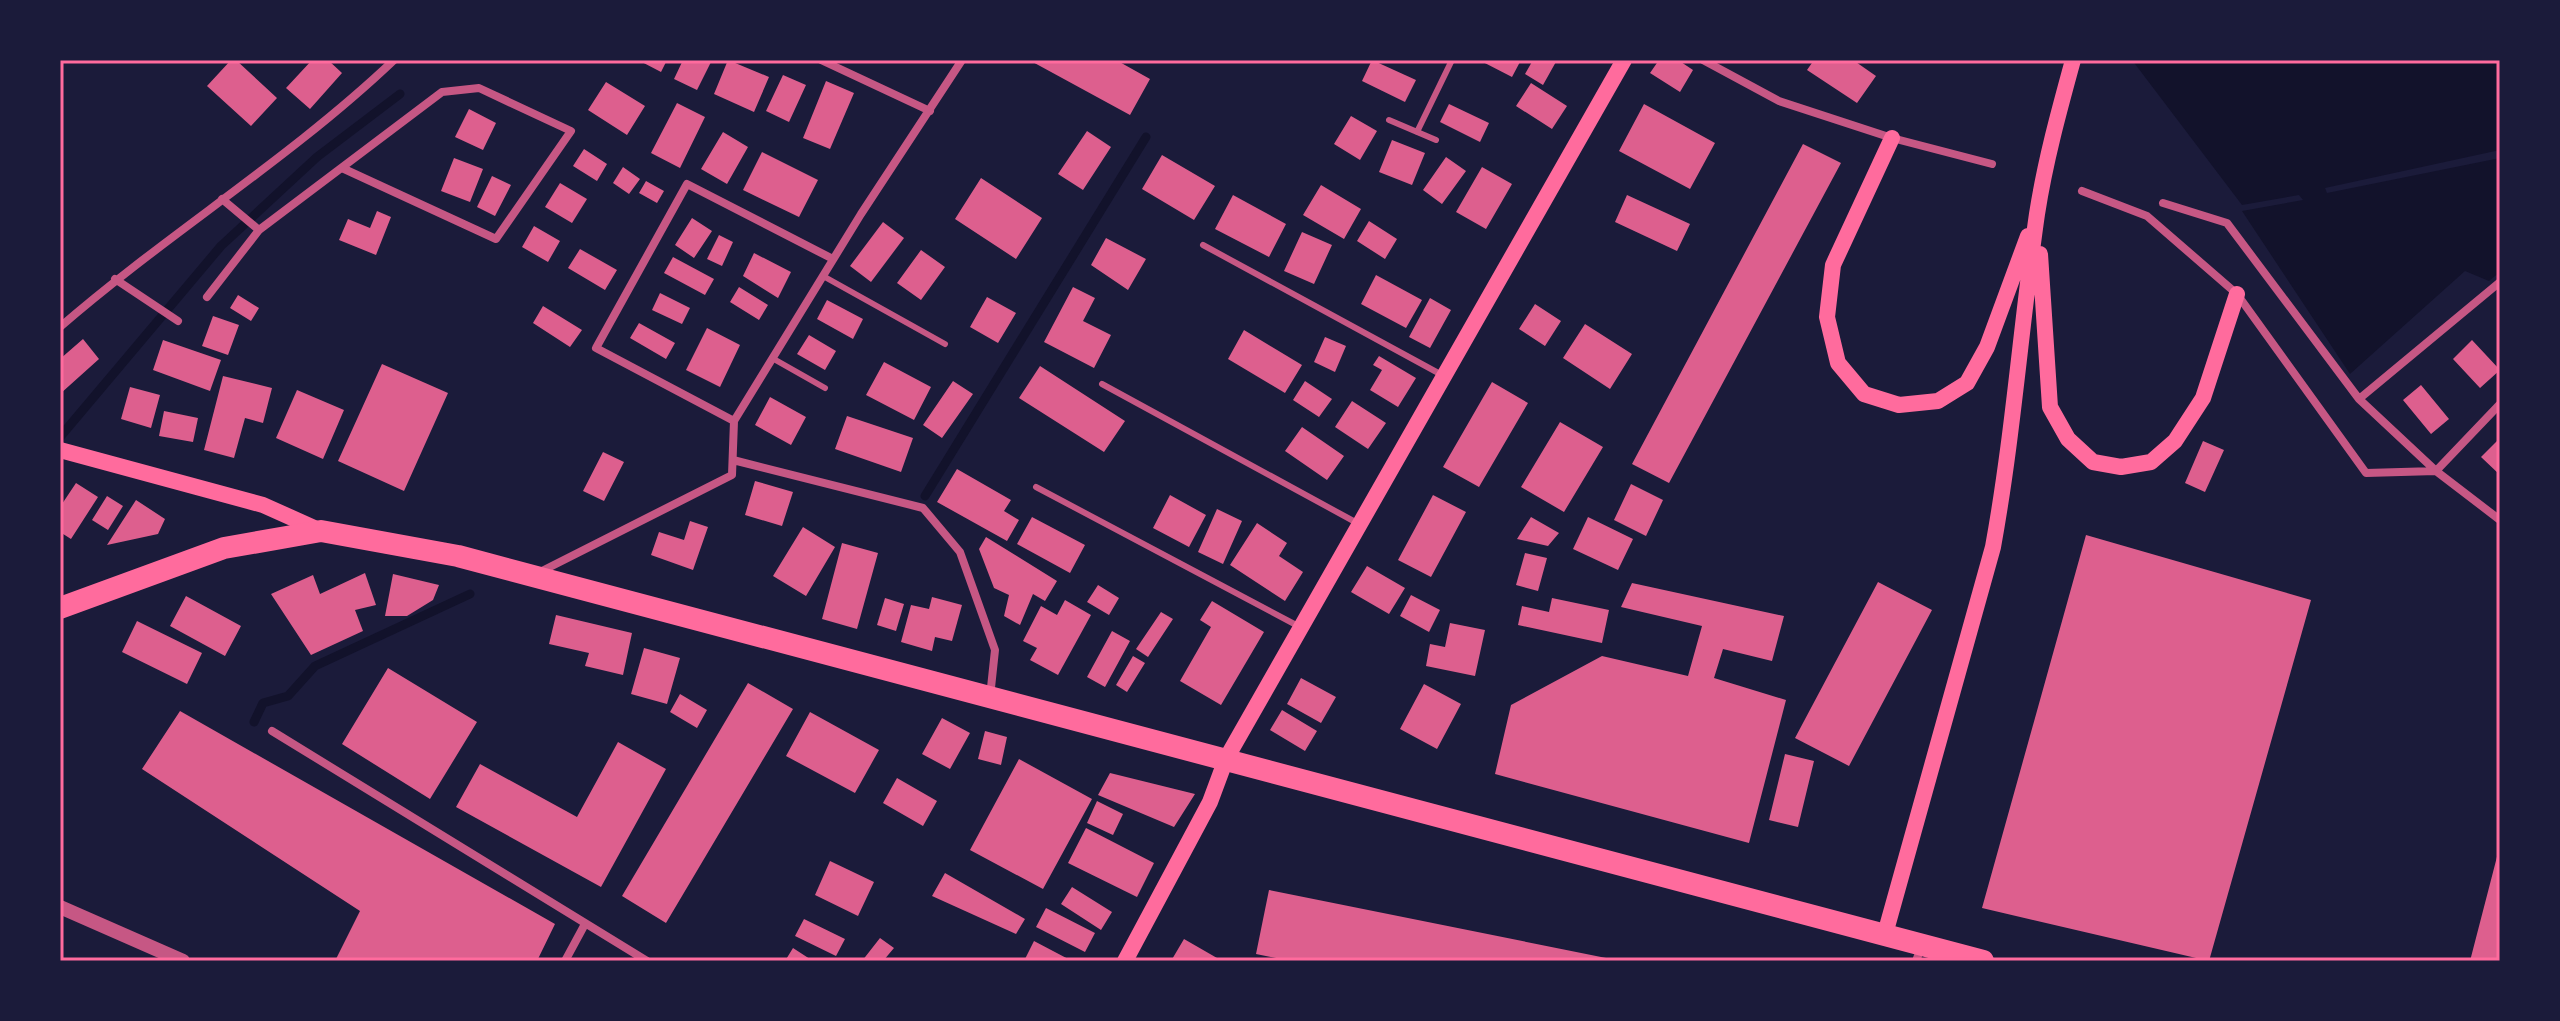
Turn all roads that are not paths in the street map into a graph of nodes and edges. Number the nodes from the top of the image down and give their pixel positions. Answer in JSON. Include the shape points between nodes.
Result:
{"nodes":[{"id":1,"x":394,"y":60,"type":"edge"},
{"id":2,"x":821,"y":60,"type":"edge"},
{"id":3,"x":962,"y":60,"type":"edge"},
{"id":4,"x":1452,"y":60,"type":"edge"},
{"id":5,"x":1624,"y":60,"type":"edge"},
{"id":6,"x":1703,"y":60,"type":"edge"},
{"id":7,"x":2073,"y":60,"type":"edge"},
{"id":8,"x":930,"y":111,"type":"junction"},
{"id":9,"x":1389,"y":120,"type":"dead end"},
{"id":10,"x":1417,"y":132,"type":"junction"},
{"id":11,"x":1892,"y":138,"type":"junction"},
{"id":12,"x":1436,"y":140,"type":"dead end"},
{"id":13,"x":1992,"y":164,"type":"dead end"},
{"id":14,"x":342,"y":168,"type":"junction"},
{"id":15,"x":2082,"y":191,"type":"dead end"},
{"id":16,"x":222,"y":199,"type":"junction"},
{"id":17,"x":2163,"y":203,"type":"dead end"},
{"id":18,"x":2037,"y":212,"type":"junction"},
{"id":19,"x":259,"y":230,"type":"junction"},
{"id":20,"x":1203,"y":245,"type":"dead end"},
{"id":21,"x":833,"y":259,"type":"junction"},
{"id":22,"x":823,"y":276,"type":"junction"},
{"id":23,"x":115,"y":279,"type":"junction"},
{"id":24,"x":2500,"y":282,"type":"edge"},
{"id":25,"x":2237,"y":294,"type":"junction"},
{"id":26,"x":207,"y":297,"type":"dead end"},
{"id":27,"x":178,"y":321,"type":"dead end"},
{"id":28,"x":60,"y":327,"type":"edge"},
{"id":29,"x":945,"y":344,"type":"dead end"},
{"id":30,"x":772,"y":358,"type":"junction"},
{"id":31,"x":1443,"y":376,"type":"junction"},
{"id":32,"x":1102,"y":384,"type":"dead end"},
{"id":33,"x":825,"y":388,"type":"dead end"},
{"id":34,"x":2359,"y":399,"type":"junction"},
{"id":35,"x":2500,"y":404,"type":"edge"},
{"id":36,"x":734,"y":421,"type":"junction"},
{"id":37,"x":60,"y":450,"type":"edge"},
{"id":38,"x":733,"y":460,"type":"junction"},
{"id":39,"x":2436,"y":471,"type":"junction"},
{"id":40,"x":1036,"y":487,"type":"dead end"},
{"id":41,"x":2500,"y":520,"type":"edge"},
{"id":42,"x":1359,"y":524,"type":"junction"},
{"id":43,"x":321,"y":531,"type":"junction"},
{"id":44,"x":531,"y":577,"type":"junction"},
{"id":45,"x":60,"y":608,"type":"edge"},
{"id":46,"x":1300,"y":627,"type":"junction"},
{"id":47,"x":990,"y":697,"type":"junction"},
{"id":48,"x":272,"y":731,"type":"dead end"},
{"id":49,"x":1226,"y":759,"type":"junction"},
{"id":50,"x":60,"y":907,"type":"edge"},
{"id":51,"x":585,"y":924,"type":"junction"},
{"id":52,"x":1885,"y":934,"type":"junction"},
{"id":53,"x":1919,"y":952,"type":"edge"},
{"id":54,"x":183,"y":961,"type":"edge"},
{"id":55,"x":565,"y":961,"type":"edge"},
{"id":56,"x":647,"y":961,"type":"edge"},
{"id":57,"x":1125,"y":961,"type":"edge"},
{"id":58,"x":1983,"y":961,"type":"edge"}],
"edges":[{"from":1,"to":16,"type":"street"},
{"from":2,"to":8,"type":"street"},
{"from":3,"to":8,"type":"street"},
{"from":4,"to":10,"type":"lane"},
{"from":5,"to":31,"type":"main road"},
{"from":6,"to":11,"type":"street","via":[[1779,101]]},
{"from":7,"to":18,"type":"main road"},
{"from":8,"to":21,"type":"street"},
{"from":9,"to":10,"type":"lane"},
{"from":10,"to":12,"type":"lane"},
{"from":11,"to":13,"type":"street"},
{"from":11,"to":18,"type":"main road","via":[[1833,265],[1827,317],[1838,363],[1864,394],[1899,405],[1925,403],[1967,383],[1987,347]]},
{"from":14,"to":14,"type":"street","via":[[442,92],[479,88],[571,131],[496,239]]},
{"from":14,"to":19,"type":"street"},
{"from":15,"to":25,"type":"street","via":[[2147,216]]},
{"from":16,"to":19,"type":"street"},
{"from":16,"to":23,"type":"street"},
{"from":17,"to":34,"type":"street","via":[[2227,223]]},
{"from":18,"to":25,"type":"main road","via":[[2050,407],[2068,439],[2093,462],[2121,467],[2151,462],[2175,441],[2203,398]]},
{"from":18,"to":52,"type":"main road","via":[[1993,547]]},
{"from":19,"to":26,"type":"street"},
{"from":20,"to":31,"type":"lane"},
{"from":21,"to":22,"type":"street"},
{"from":21,"to":36,"type":"street","via":[[687,184],[596,348]]},
{"from":22,"to":29,"type":"lane"},
{"from":22,"to":30,"type":"street"},
{"from":23,"to":27,"type":"street"},
{"from":23,"to":28,"type":"street"},
{"from":24,"to":34,"type":"street"},
{"from":25,"to":39,"type":"street","via":[[2366,473]]},
{"from":30,"to":33,"type":"lane"},
{"from":30,"to":36,"type":"street"},
{"from":31,"to":42,"type":"main road"},
{"from":32,"to":42,"type":"lane"},
{"from":34,"to":39,"type":"street"},
{"from":35,"to":39,"type":"street"},
{"from":36,"to":38,"type":"street"},
{"from":37,"to":43,"type":"main road","via":[[263,505]]},
{"from":38,"to":44,"type":"street","via":[[732,475]]},
{"from":38,"to":47,"type":"street","via":[[923,508],[960,552],[995,650]]},
{"from":39,"to":41,"type":"street"},
{"from":40,"to":46,"type":"lane"},
{"from":42,"to":46,"type":"main road"},
{"from":43,"to":44,"type":"highway","via":[[458,556]]},
{"from":43,"to":45,"type":"highway","via":[[224,548]]},
{"from":44,"to":47,"type":"highway"},
{"from":46,"to":49,"type":"main road"},
{"from":47,"to":49,"type":"highway"},
{"from":48,"to":51,"type":"street"},
{"from":49,"to":52,"type":"highway"},
{"from":49,"to":57,"type":"main road","via":[[1210,802]]},
{"from":50,"to":54,"type":"street"},
{"from":51,"to":55,"type":"street"},
{"from":51,"to":56,"type":"street"},
{"from":52,"to":53,"type":"highway"},
{"from":53,"to":58,"type":"highway"}]}
